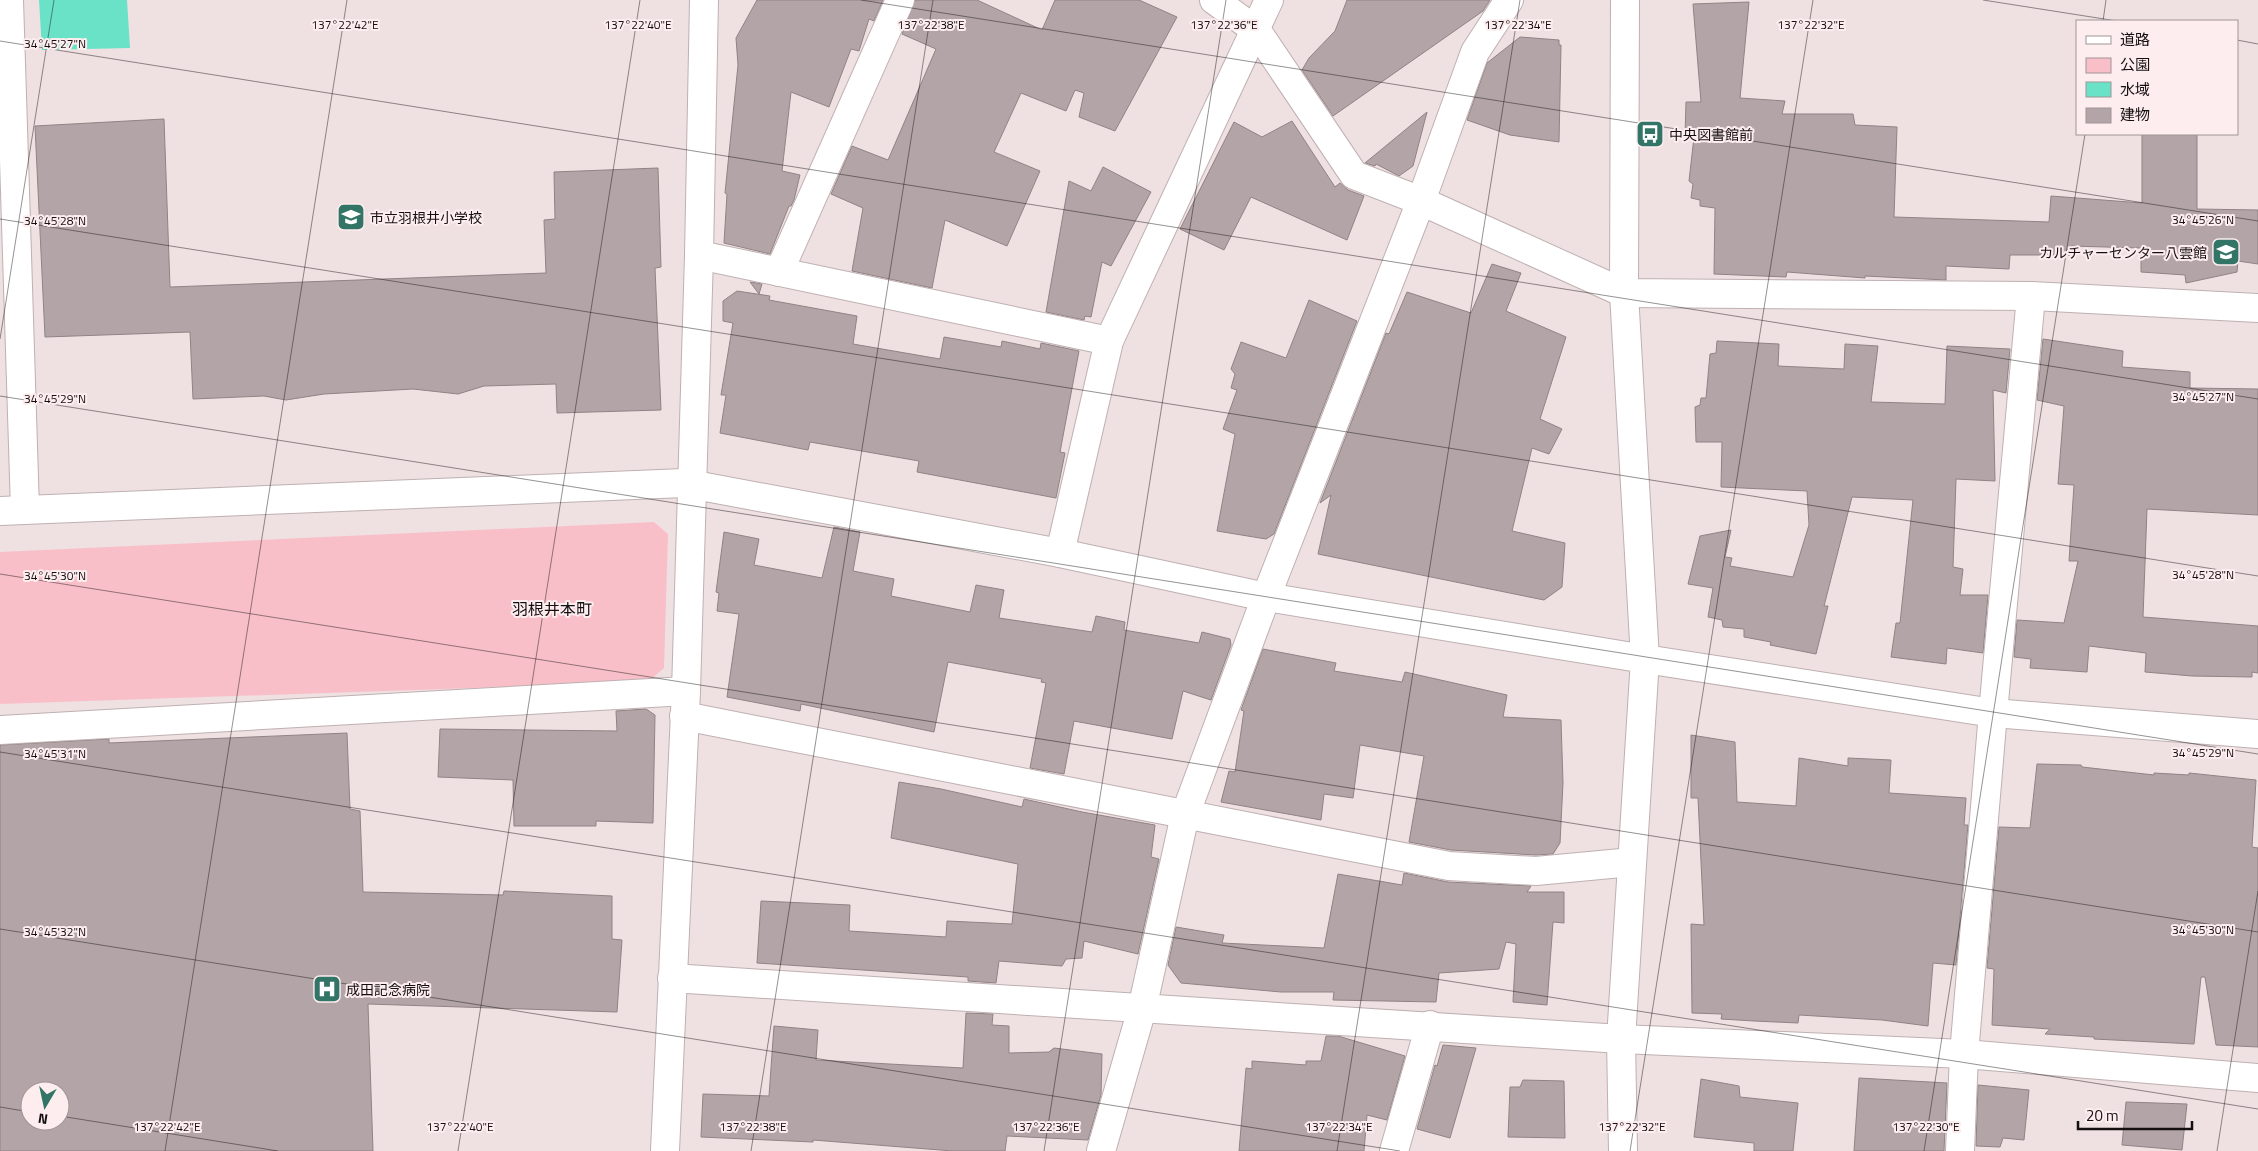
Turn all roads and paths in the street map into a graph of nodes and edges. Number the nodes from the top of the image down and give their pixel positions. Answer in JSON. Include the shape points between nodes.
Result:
{"nodes":[{"id":1,"x":9,"y":0,"type":"edge"},
{"id":2,"x":704,"y":0,"type":"edge"},
{"id":3,"x":900,"y":0,"type":"edge"},
{"id":4,"x":1214,"y":0,"type":"edge"},
{"id":5,"x":1270,"y":0,"type":"edge"},
{"id":6,"x":1509,"y":0,"type":"edge"},
{"id":7,"x":1625,"y":0,"type":"edge"},
{"id":8,"x":1257,"y":30,"type":"junction"},
{"id":9,"x":6,"y":126,"type":"edge"},
{"id":10,"x":1421,"y":201,"type":"junction"},
{"id":11,"x":699,"y":255,"type":"junction"},
{"id":12,"x":780,"y":272,"type":"junction"},
{"id":13,"x":1624,"y":293,"type":"junction"},
{"id":14,"x":2030,"y":296,"type":"junction"},
{"id":15,"x":2258,"y":308,"type":"edge"},
{"id":16,"x":1110,"y":341,"type":"junction"},
{"id":17,"x":692,"y":484,"type":"junction"},
{"id":18,"x":13,"y":511,"type":"edge"},
{"id":19,"x":1060,"y":553,"type":"junction"},
{"id":20,"x":1266,"y":597,"type":"junction"},
{"id":21,"x":1645,"y":658,"type":"junction"},
{"id":22,"x":685,"y":703,"type":"junction"},
{"id":23,"x":1992,"y":713,"type":"junction"},
{"id":24,"x":0,"y":730,"type":"edge"},
{"id":25,"x":2258,"y":734,"type":"edge"},
{"id":26,"x":1185,"y":815,"type":"junction"},
{"id":27,"x":1632,"y":862,"type":"junction"},
{"id":28,"x":672,"y":978,"type":"junction"},
{"id":29,"x":1142,"y":1009,"type":"junction"},
{"id":30,"x":1430,"y":1026,"type":"junction"},
{"id":31,"x":1620,"y":1039,"type":"junction"},
{"id":32,"x":1964,"y":1054,"type":"junction"},
{"id":33,"x":2258,"y":1078,"type":"edge"},
{"id":34,"x":665,"y":1151,"type":"edge"},
{"id":35,"x":1101,"y":1151,"type":"edge"},
{"id":36,"x":1394,"y":1151,"type":"edge"},
{"id":37,"x":1623,"y":1151,"type":"edge"},
{"id":38,"x":1960,"y":1151,"type":"edge"}],
"edges":[{"from":1,"to":9,"type":"street"},
{"from":2,"to":11,"type":"street"},
{"from":3,"to":12,"type":"street"},
{"from":4,"to":8,"type":"street"},
{"from":5,"to":8,"type":"street"},
{"from":6,"to":10,"type":"street","via":[[1475,52]]},
{"from":7,"to":13,"type":"street"},
{"from":8,"to":10,"type":"street","via":[[1354,175]]},
{"from":8,"to":16,"type":"street"},
{"from":9,"to":18,"type":"street"},
{"from":10,"to":13,"type":"street"},
{"from":10,"to":20,"type":"street"},
{"from":11,"to":12,"type":"street"},
{"from":11,"to":17,"type":"street"},
{"from":12,"to":16,"type":"street"},
{"from":13,"to":14,"type":"street"},
{"from":13,"to":21,"type":"street"},
{"from":14,"to":15,"type":"street"},
{"from":14,"to":23,"type":"street"},
{"from":16,"to":19,"type":"street"},
{"from":17,"to":18,"type":"street"},
{"from":17,"to":19,"type":"street"},
{"from":17,"to":22,"type":"street"},
{"from":19,"to":20,"type":"street"},
{"from":20,"to":21,"type":"street"},
{"from":20,"to":26,"type":"street"},
{"from":21,"to":23,"type":"street"},
{"from":21,"to":27,"type":"street"},
{"from":22,"to":24,"type":"street"},
{"from":22,"to":26,"type":"street"},
{"from":22,"to":28,"type":"street"},
{"from":23,"to":25,"type":"street"},
{"from":23,"to":32,"type":"street"},
{"from":26,"to":27,"type":"street","via":[[1449,866],[1536,871]]},
{"from":26,"to":29,"type":"street"},
{"from":27,"to":31,"type":"street"},
{"from":28,"to":29,"type":"street"},
{"from":28,"to":34,"type":"street"},
{"from":29,"to":30,"type":"street"},
{"from":29,"to":35,"type":"street"},
{"from":30,"to":31,"type":"street"},
{"from":30,"to":36,"type":"street"},
{"from":31,"to":32,"type":"street"},
{"from":31,"to":37,"type":"street"},
{"from":32,"to":33,"type":"street"},
{"from":32,"to":38,"type":"street"}]}
